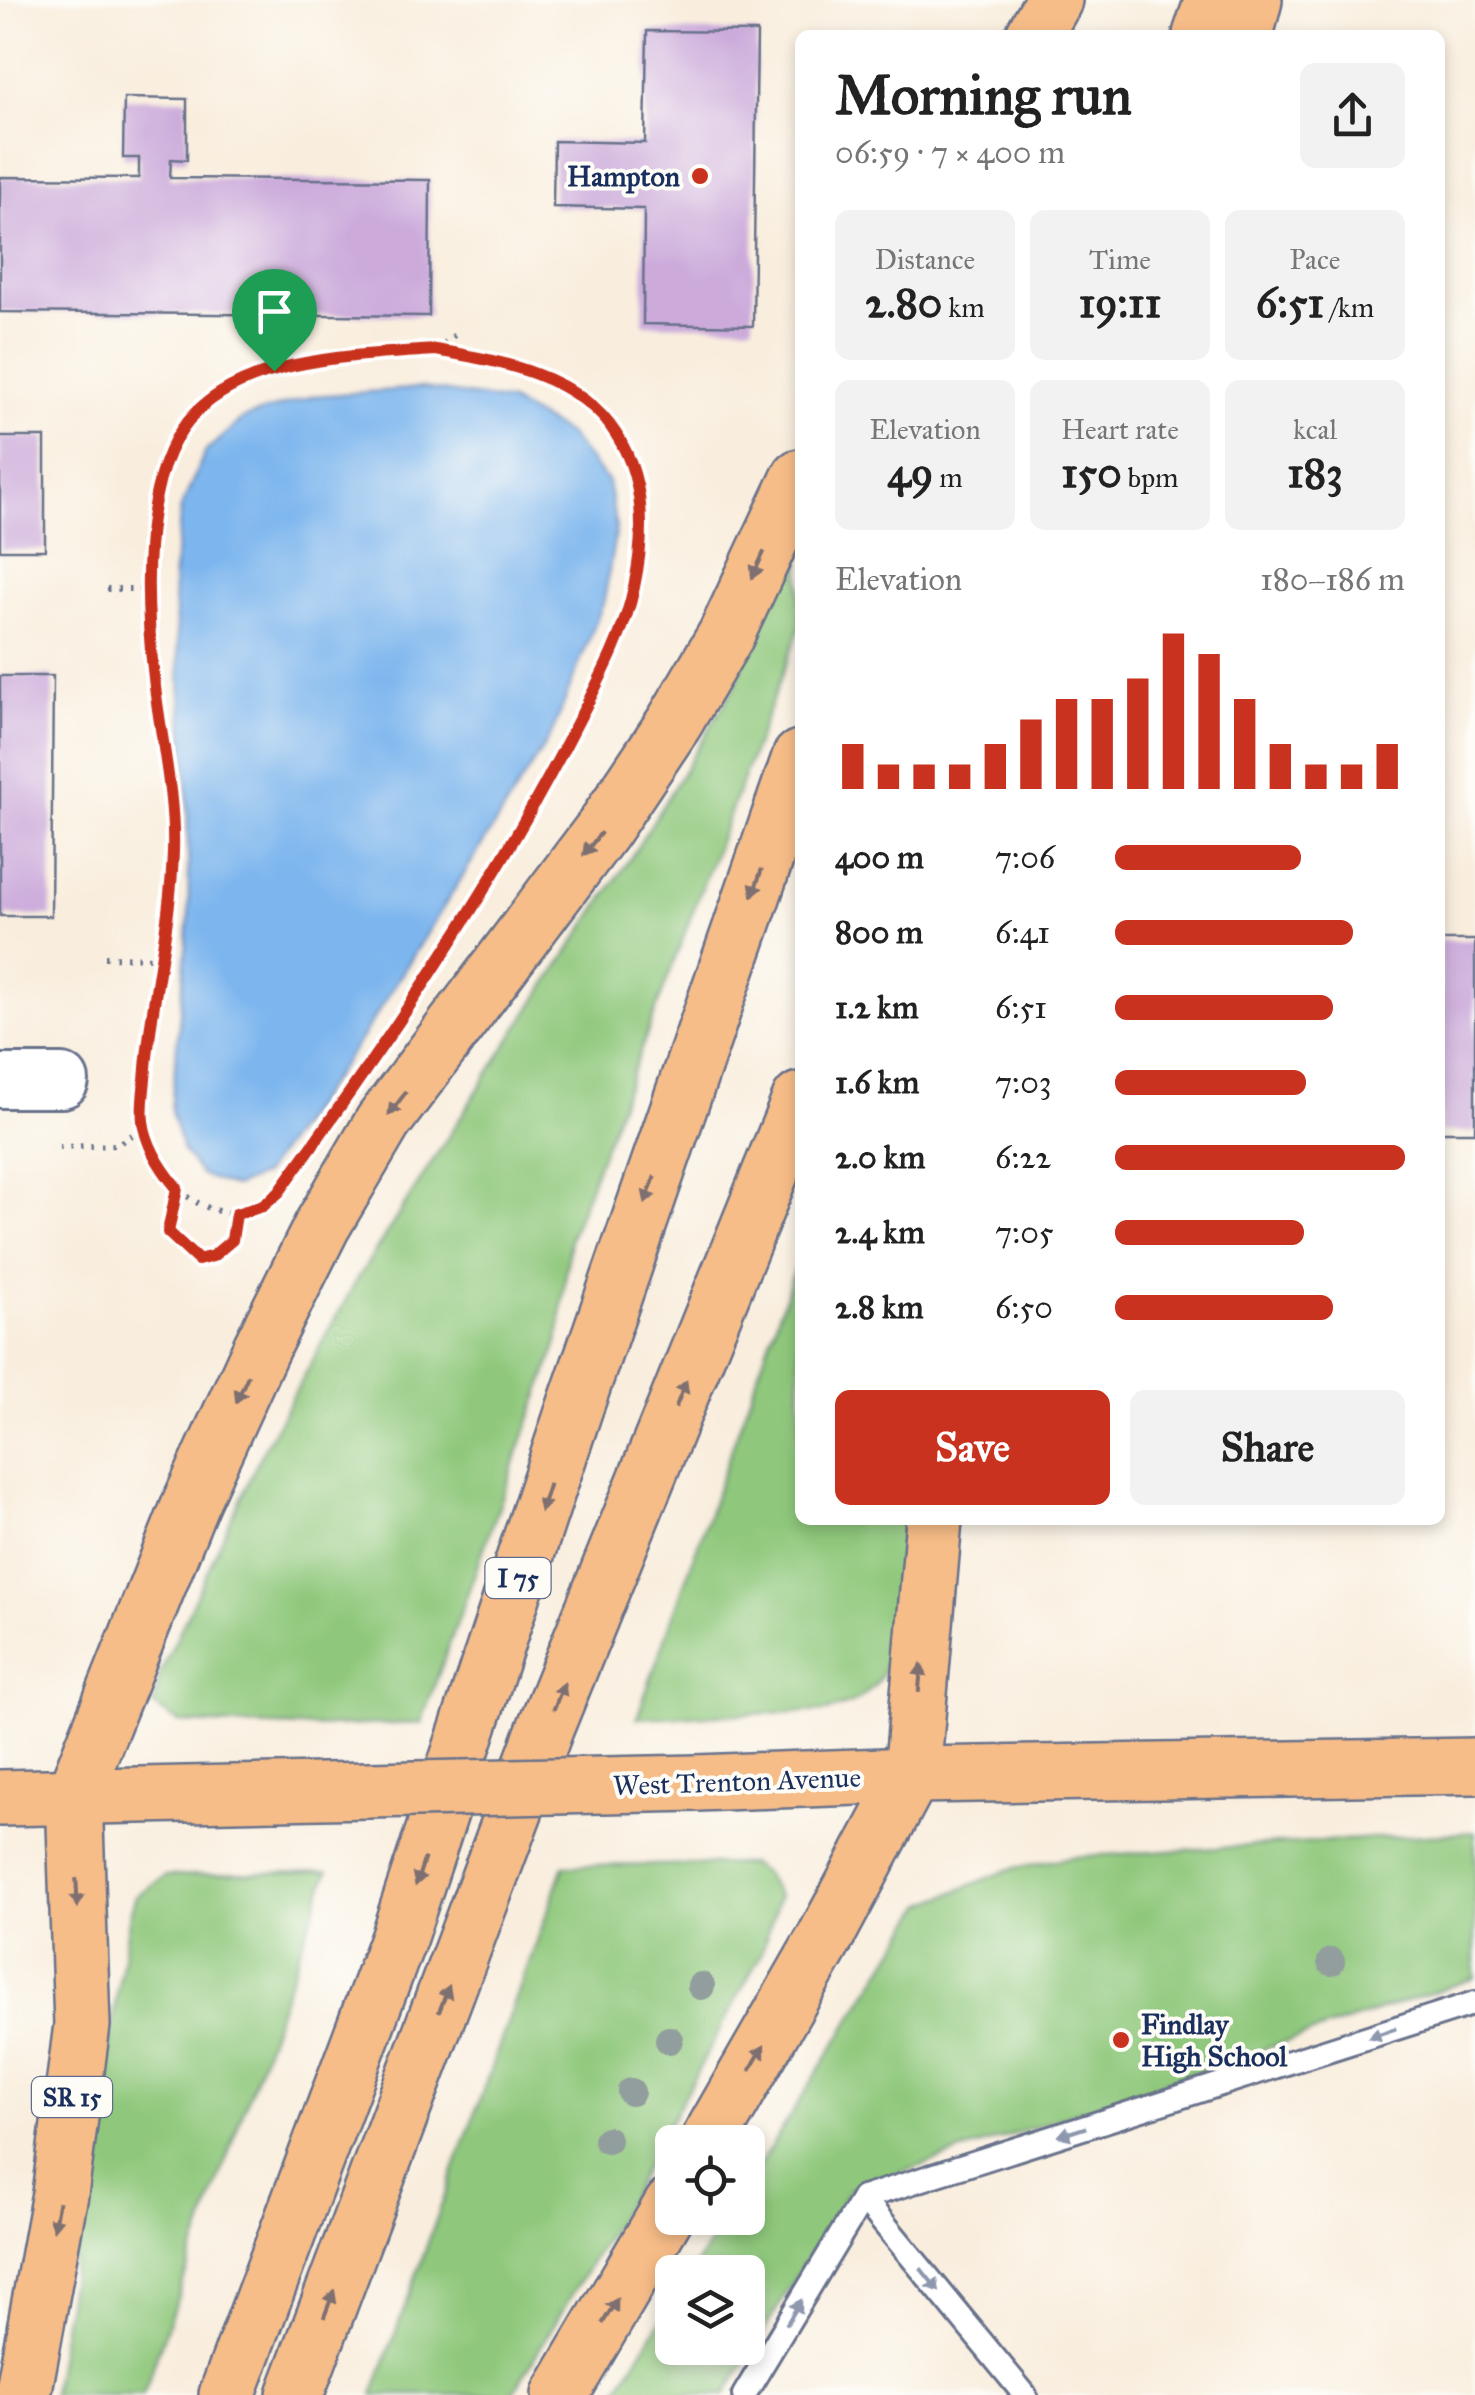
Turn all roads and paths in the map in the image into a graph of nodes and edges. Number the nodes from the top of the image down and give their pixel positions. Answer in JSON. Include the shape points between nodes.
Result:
{"nodes":[{"id":1,"x":1054,"y":0,"type":"edge"},
{"id":2,"x":1075,"y":0,"type":"edge"},
{"id":3,"x":1213,"y":0,"type":"edge"},
{"id":4,"x":1254,"y":0,"type":"edge"},
{"id":5,"x":1037,"y":30,"type":"edge"},
{"id":6,"x":1064,"y":30,"type":"edge"},
{"id":7,"x":1203,"y":30,"type":"edge"},
{"id":8,"x":1245,"y":30,"type":"edge"},
{"id":9,"x":457,"y":333,"type":"dead end"},
{"id":10,"x":436,"y":350,"type":"junction"},
{"id":11,"x":795,"y":489,"type":"edge"},
{"id":12,"x":107,"y":589,"type":"dead end"},
{"id":13,"x":150,"y":589,"type":"junction"},
{"id":14,"x":795,"y":772,"type":"edge"},
{"id":15,"x":106,"y":957,"type":"dead end"},
{"id":16,"x":162,"y":958,"type":"junction"},
{"id":17,"x":0,"y":1081,"type":"edge"},
{"id":18,"x":62,"y":1082,"type":"dead end"},
{"id":19,"x":795,"y":1112,"type":"edge"},
{"id":20,"x":144,"y":1128,"type":"junction"},
{"id":21,"x":59,"y":1146,"type":"dead end"},
{"id":22,"x":177,"y":1188,"type":"junction"},
{"id":23,"x":236,"y":1214,"type":"junction"},
{"id":24,"x":934,"y":1525,"type":"edge"},
{"id":25,"x":1475,"y":1766,"type":"edge"},
{"id":26,"x":912,"y":1775,"type":"junction"},
{"id":27,"x":74,"y":1796,"type":"junction"},
{"id":28,"x":0,"y":1798,"type":"edge"},
{"id":29,"x":1475,"y":2003,"type":"edge"},
{"id":30,"x":718,"y":2125,"type":"edge"},
{"id":31,"x":863,"y":2198,"type":"junction"},
{"id":32,"x":655,"y":2234,"type":"edge"},
{"id":33,"x":23,"y":2395,"type":"edge"},
{"id":34,"x":226,"y":2395,"type":"edge"},
{"id":35,"x":295,"y":2395,"type":"edge"},
{"id":36,"x":560,"y":2395,"type":"edge"},
{"id":37,"x":744,"y":2395,"type":"edge"},
{"id":38,"x":1025,"y":2395,"type":"edge"}],
"edges":[{"from":1,"to":5,"type":"main road"},
{"from":2,"to":6,"type":"main road"},
{"from":3,"to":7,"type":"main road"},
{"from":4,"to":8,"type":"main road"},
{"from":9,"to":10,"type":"path"},
{"from":10,"to":13,"type":"path","via":[[319,362],[218,393],[188,421],[158,489]]},
{"from":10,"to":23,"type":"path","via":[[506,362],[578,394],[616,432],[636,478],[643,526],[634,591],[537,802],[390,1037],[279,1192],[263,1206]]},
{"from":11,"to":27,"type":"main road","one_way":true,"via":[[726,634],[674,722],[603,829],[384,1122],[322,1226],[191,1502]]},
{"from":12,"to":13,"type":"path"},
{"from":13,"to":16,"type":"path","via":[[153,676],[174,819]]},
{"from":14,"to":34,"type":"main road","number":"I 75","one_way":true,"via":[[399,1936]]},
{"from":15,"to":16,"type":"path"},
{"from":16,"to":20,"type":"path"},
{"from":17,"to":18,"type":"street"},
{"from":35,"to":19,"type":"main road","one_way":true,"via":[[545,1729]]},
{"from":20,"to":21,"type":"path","via":[[116,1145]]},
{"from":20,"to":22,"type":"path"},
{"from":22,"to":23,"type":"path","via":[[184,1198]]},
{"from":22,"to":23,"type":"path","via":[[168,1232],[198,1260],[232,1240]]},
{"from":26,"to":24,"type":"main road","one_way":true},
{"from":25,"to":26,"type":"main road","name":"West Trenton Avenue"},
{"from":26,"to":27,"type":"main road","name":"West Trenton Avenue","bridge":true},
{"from":30,"to":26,"type":"main road","one_way":true},
{"from":27,"to":28,"type":"main road","name":"West Trenton Avenue"},
{"from":27,"to":33,"type":"main road","number":"SR 15","one_way":true,"via":[[82,2025]]},
{"from":29,"to":31,"type":"lane","one_way":true},
{"from":37,"to":31,"type":"lane","one_way":true},
{"from":31,"to":38,"type":"lane","one_way":true},
{"from":36,"to":32,"type":"main road","one_way":true}]}
